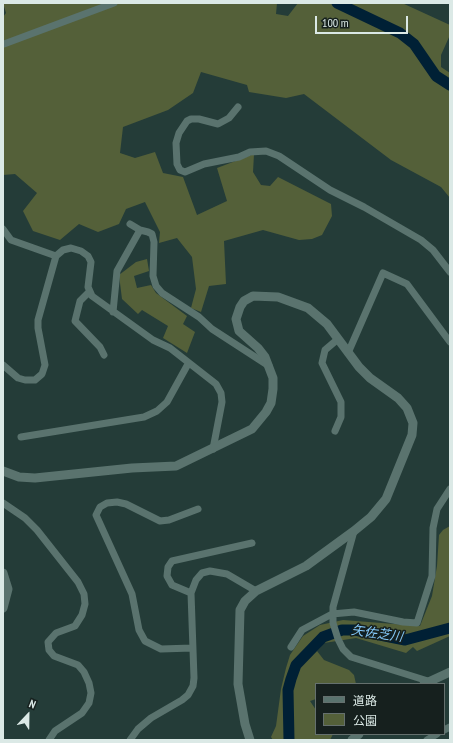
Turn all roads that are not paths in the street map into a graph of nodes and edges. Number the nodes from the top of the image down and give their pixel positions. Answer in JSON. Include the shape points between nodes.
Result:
{"nodes":[{"id":1,"x":114,"y":3,"type":"edge"},
{"id":2,"x":4,"y":44,"type":"dead end"},
{"id":3,"x":238,"y":107,"type":"dead end"},
{"id":4,"x":130,"y":224,"type":"dead end"},
{"id":5,"x":3,"y":228,"type":"edge"},
{"id":6,"x":140,"y":230,"type":"junction"},
{"id":7,"x":56,"y":256,"type":"junction"},
{"id":8,"x":450,"y":272,"type":"edge"},
{"id":9,"x":89,"y":292,"type":"junction"},
{"id":10,"x":113,"y":312,"type":"junction"},
{"id":11,"x":338,"y":339,"type":"junction"},
{"id":12,"x":450,"y":342,"type":"edge"},
{"id":13,"x":348,"y":353,"type":"junction"},
{"id":14,"x":104,"y":354,"type":"dead end"},
{"id":15,"x":188,"y":364,"type":"junction"},
{"id":16,"x":3,"y":365,"type":"edge"},
{"id":17,"x":268,"y":366,"type":"junction"},
{"id":18,"x":335,"y":431,"type":"dead end"},
{"id":19,"x":21,"y":437,"type":"dead end"},
{"id":20,"x":213,"y":449,"type":"junction"},
{"id":21,"x":3,"y":471,"type":"edge"},
{"id":22,"x":450,"y":489,"type":"edge"},
{"id":23,"x":3,"y":504,"type":"edge"},
{"id":24,"x":198,"y":509,"type":"dead end"},
{"id":25,"x":354,"y":531,"type":"junction"},
{"id":26,"x":252,"y":543,"type":"dead end"},
{"id":27,"x":3,"y":574,"type":"edge"},
{"id":28,"x":256,"y":591,"type":"junction"},
{"id":29,"x":191,"y":593,"type":"junction"},
{"id":30,"x":3,"y":608,"type":"edge"},
{"id":31,"x":332,"y":614,"type":"junction"},
{"id":32,"x":291,"y":647,"type":"dead end"},
{"id":33,"x":192,"y":648,"type":"junction"},
{"id":34,"x":450,"y":672,"type":"edge"},
{"id":35,"x":426,"y":683,"type":"edge"},
{"id":36,"x":249,"y":739,"type":"edge"},
{"id":37,"x":49,"y":740,"type":"edge"},
{"id":38,"x":130,"y":740,"type":"edge"}],
"edges":[{"from":1,"to":2,"type":"street"},
{"from":3,"to":8,"type":"street","via":[[218,124],[200,119],[187,121],[176,143],[177,164],[180,170],[185,172],[204,164],[239,157],[250,152],[266,151],[279,156],[330,190],[421,240],[433,250]]},
{"from":4,"to":6,"type":"street"},
{"from":5,"to":7,"type":"street","via":[[11,240]]},
{"from":6,"to":10,"type":"street","via":[[117,271]]},
{"from":6,"to":17,"type":"street","via":[[152,234],[153,276],[156,286],[162,293],[199,317],[212,330]]},
{"from":7,"to":9,"type":"street","via":[[71,248],[88,256],[92,268]]},
{"from":7,"to":16,"type":"street","via":[[38,320],[45,365],[42,374],[35,380],[25,380],[18,378]]},
{"from":9,"to":10,"type":"street"},
{"from":9,"to":14,"type":"street","via":[[80,301],[75,321]]},
{"from":10,"to":15,"type":"street","via":[[152,340],[170,348]]},
{"from":11,"to":13,"type":"street"},
{"from":11,"to":17,"type":"street","via":[[327,324],[308,308],[278,297],[253,296],[244,301],[236,319],[239,331],[258,348]]},
{"from":11,"to":18,"type":"street","via":[[325,350],[322,363],[341,402],[341,417]]},
{"from":12,"to":13,"type":"street","via":[[411,288],[383,273]]},
{"from":13,"to":25,"type":"street","via":[[370,378],[398,398],[407,408],[413,423],[412,435],[386,499],[371,517]]},
{"from":15,"to":19,"type":"street","via":[[167,402],[157,411],[144,417]]},
{"from":15,"to":20,"type":"street","via":[[216,384],[221,393],[222,402]]},
{"from":17,"to":20,"type":"street","via":[[273,378],[273,389],[271,402],[261,421],[252,429]]},
{"from":20,"to":21,"type":"street","via":[[176,466],[35,478],[18,477]]},
{"from":22,"to":31,"type":"street","via":[[437,509],[433,528],[432,576],[417,623],[354,612]]},
{"from":23,"to":37,"type":"street","via":[[25,518],[37,530],[78,582],[84,594],[82,615],[75,626],[56,633],[48,642],[49,650],[54,656],[78,666],[84,672],[91,693],[89,703],[82,713],[54,731]]},
{"from":24,"to":33,"type":"street","via":[[160,521],[117,502],[100,507],[96,515],[132,594],[139,630],[146,641],[161,649]]},
{"from":25,"to":28,"type":"street","via":[[306,566]]},
{"from":25,"to":31,"type":"street"},
{"from":26,"to":29,"type":"street","via":[[172,561],[167,576],[172,585]]},
{"from":27,"to":30,"type":"street","via":[[8,589]]},
{"from":28,"to":29,"type":"street","via":[[227,574],[210,571],[202,573]]},
{"from":28,"to":36,"type":"street","via":[[240,610],[238,684]]},
{"from":29,"to":33,"type":"street"},
{"from":31,"to":32,"type":"street","via":[[302,630]]},
{"from":31,"to":35,"type":"street","via":[[338,639],[351,657]]},
{"from":33,"to":38,"type":"street","via":[[194,678],[188,695],[151,718]]},
{"from":34,"to":35,"type":"street"}]}
